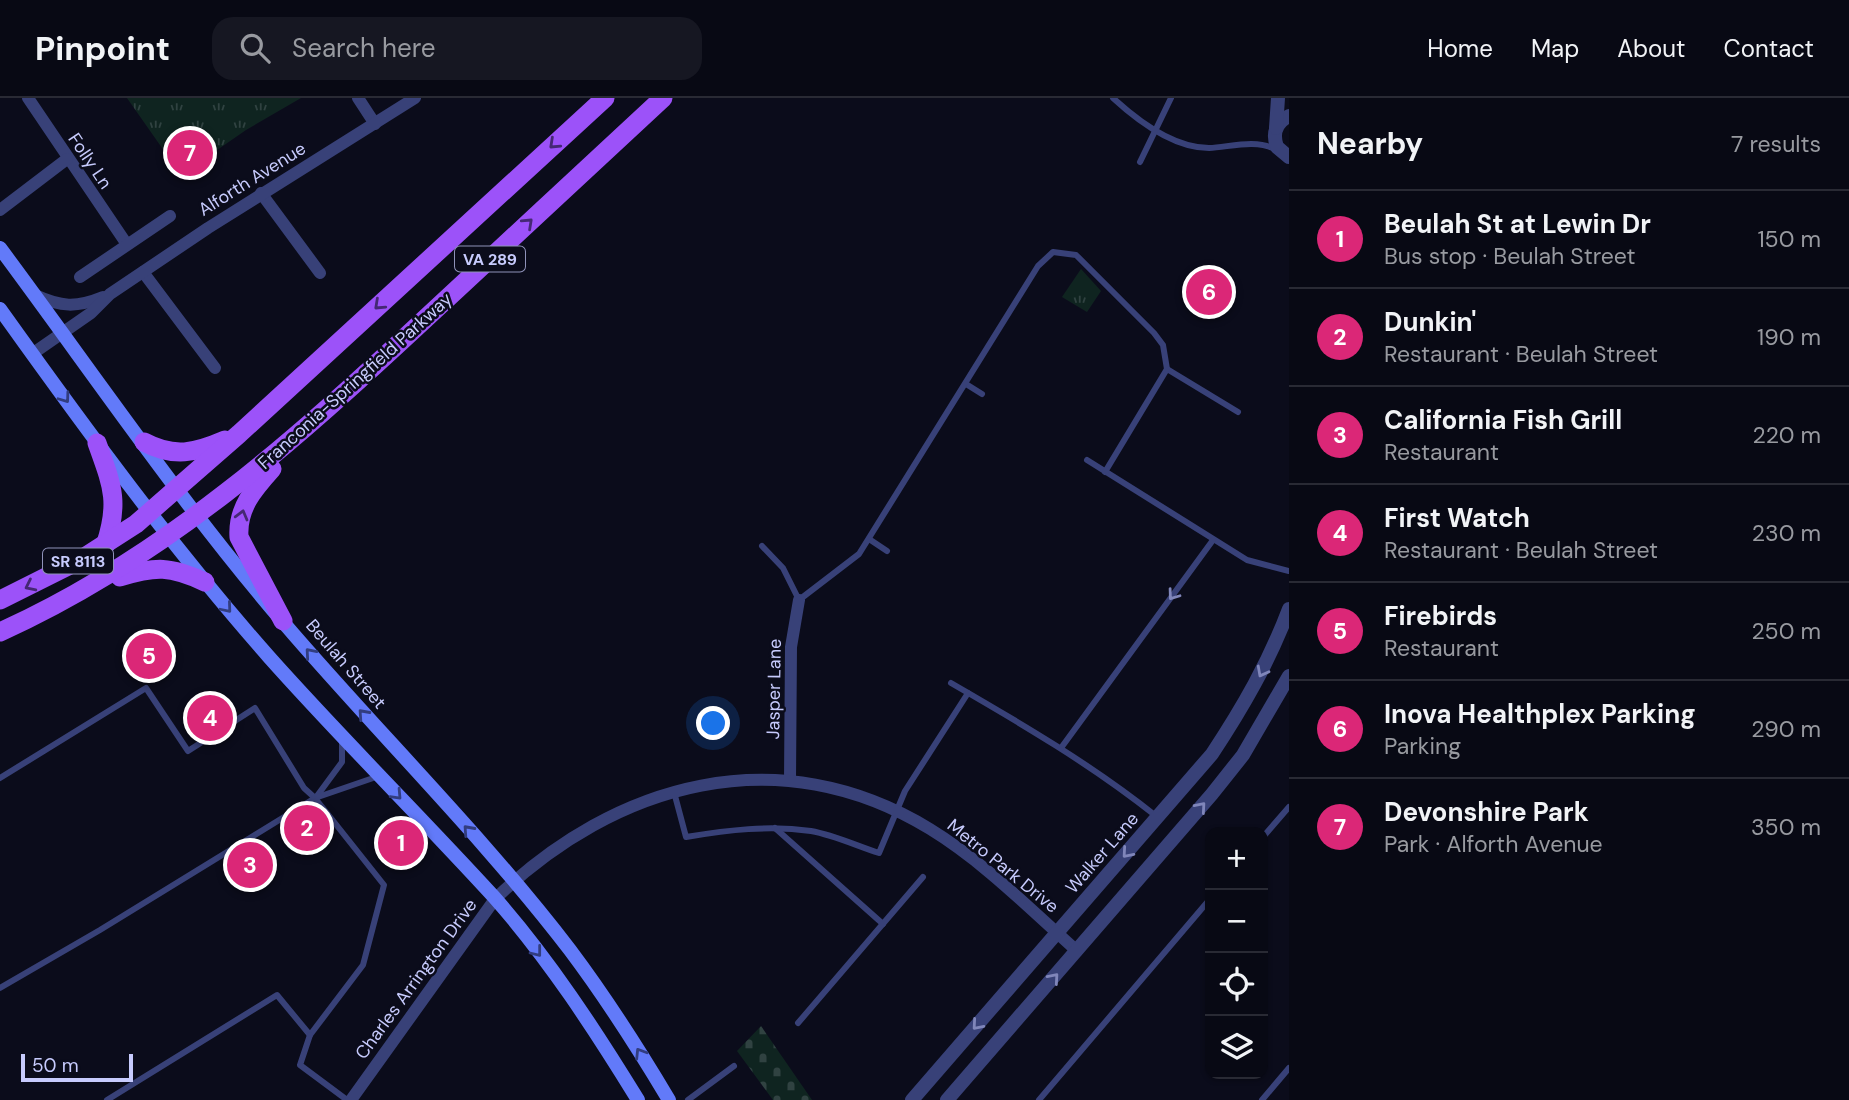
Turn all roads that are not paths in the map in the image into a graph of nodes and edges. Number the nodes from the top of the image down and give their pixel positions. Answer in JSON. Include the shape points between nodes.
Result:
{"nodes":[{"id":1,"x":28,"y":98,"type":"edge"},
{"id":2,"x":358,"y":98,"type":"edge"},
{"id":3,"x":415,"y":98,"type":"edge"},
{"id":4,"x":605,"y":98,"type":"edge"},
{"id":5,"x":663,"y":98,"type":"edge"},
{"id":6,"x":1114,"y":98,"type":"edge"},
{"id":7,"x":1171,"y":98,"type":"edge"},
{"id":8,"x":1278,"y":98,"type":"edge"},
{"id":9,"x":1289,"y":116,"type":"edge"},
{"id":10,"x":375,"y":124,"type":"junction"},
{"id":11,"x":1155,"y":130,"type":"junction"},
{"id":12,"x":1276,"y":130,"type":"junction"},
{"id":13,"x":1258,"y":144,"type":"junction"},
{"id":14,"x":1285,"y":154,"type":"edge"},
{"id":15,"x":67,"y":159,"type":"junction"},
{"id":16,"x":1140,"y":162,"type":"dead end"},
{"id":17,"x":1289,"y":171,"type":"edge"},
{"id":18,"x":261,"y":193,"type":"junction"},
{"id":19,"x":0,"y":211,"type":"edge"},
{"id":20,"x":170,"y":216,"type":"dead end"},
{"id":21,"x":126,"y":243,"type":"junction"},
{"id":22,"x":0,"y":248,"type":"edge"},
{"id":23,"x":143,"y":272,"type":"junction"},
{"id":24,"x":320,"y":273,"type":"dead end"},
{"id":25,"x":80,"y":277,"type":"dead end"},
{"id":26,"x":110,"y":294,"type":"junction"},
{"id":27,"x":35,"y":295,"type":"junction"},
{"id":28,"x":0,"y":309,"type":"edge"},
{"id":29,"x":62,"y":333,"type":"junction"},
{"id":30,"x":32,"y":354,"type":"junction"},
{"id":31,"x":215,"y":368,"type":"dead end"},
{"id":32,"x":1167,"y":369,"type":"junction"},
{"id":33,"x":966,"y":384,"type":"junction"},
{"id":34,"x":982,"y":394,"type":"dead end"},
{"id":35,"x":1238,"y":412,"type":"dead end"},
{"id":36,"x":317,"y":420,"type":"junction"},
{"id":37,"x":239,"y":434,"type":"junction"},
{"id":38,"x":144,"y":442,"type":"junction"},
{"id":39,"x":97,"y":443,"type":"junction"},
{"id":40,"x":1087,"y":460,"type":"dead end"},
{"id":41,"x":1105,"y":472,"type":"junction"},
{"id":42,"x":177,"y":489,"type":"junction"},
{"id":43,"x":150,"y":512,"type":"junction"},
{"id":44,"x":198,"y":516,"type":"junction"},
{"id":45,"x":168,"y":536,"type":"junction"},
{"id":46,"x":869,"y":539,"type":"junction"},
{"id":47,"x":1213,"y":540,"type":"junction"},
{"id":48,"x":105,"y":546,"type":"junction"},
{"id":49,"x":762,"y":546,"type":"dead end"},
{"id":50,"x":887,"y":551,"type":"dead end"},
{"id":51,"x":1289,"y":571,"type":"edge"},
{"id":52,"x":205,"y":582,"type":"junction"},
{"id":53,"x":95,"y":585,"type":"junction"},
{"id":54,"x":0,"y":600,"type":"edge"},
{"id":55,"x":799,"y":600,"type":"junction"},
{"id":56,"x":1289,"y":609,"type":"edge"},
{"id":57,"x":282,"y":621,"type":"junction"},
{"id":58,"x":0,"y":632,"type":"edge"},
{"id":59,"x":1289,"y":676,"type":"edge"},
{"id":60,"x":951,"y":683,"type":"dead end"},
{"id":61,"x":968,"y":693,"type":"junction"},
{"id":62,"x":342,"y":738,"type":"junction"},
{"id":63,"x":1060,"y":748,"type":"junction"},
{"id":64,"x":379,"y":776,"type":"junction"},
{"id":65,"x":0,"y":778,"type":"edge"},
{"id":66,"x":790,"y":780,"type":"junction"},
{"id":67,"x":673,"y":790,"type":"junction"},
{"id":68,"x":315,"y":797,"type":"junction"},
{"id":69,"x":1289,"y":807,"type":"edge"},
{"id":70,"x":896,"y":810,"type":"junction"},
{"id":71,"x":1157,"y":817,"type":"junction"},
{"id":72,"x":775,"y":828,"type":"junction"},
{"id":73,"x":1268,"y":831,"type":"edge"},
{"id":74,"x":923,"y":877,"type":"dead end"},
{"id":75,"x":514,"y":881,"type":"junction"},
{"id":76,"x":495,"y":899,"type":"junction"},
{"id":77,"x":1205,"y":905,"type":"edge"},
{"id":78,"x":883,"y":924,"type":"junction"},
{"id":79,"x":1058,"y":934,"type":"junction"},
{"id":80,"x":1077,"y":951,"type":"junction"},
{"id":81,"x":0,"y":988,"type":"edge"},
{"id":82,"x":798,"y":1023,"type":"dead end"},
{"id":83,"x":310,"y":1035,"type":"junction"},
{"id":84,"x":734,"y":1066,"type":"dead end"},
{"id":85,"x":1289,"y":1068,"type":"edge"},
{"id":86,"x":107,"y":1100,"type":"edge"},
{"id":87,"x":349,"y":1100,"type":"edge"},
{"id":88,"x":638,"y":1100,"type":"edge"},
{"id":89,"x":669,"y":1100,"type":"edge"},
{"id":90,"x":688,"y":1100,"type":"edge"},
{"id":91,"x":912,"y":1100,"type":"edge"},
{"id":92,"x":947,"y":1100,"type":"edge"},
{"id":93,"x":1039,"y":1100,"type":"edge"},
{"id":94,"x":1262,"y":1100,"type":"edge"}],
"edges":[{"from":1,"to":15,"type":"street","name":"Folly Ln"},
{"from":2,"to":10,"type":"street"},
{"from":3,"to":10,"type":"street","name":"Alforth Avenue"},
{"from":4,"to":37,"type":"main road","number":"VA 289","one_way":true},
{"from":36,"to":5,"type":"main road","name":"Franconia-Springfield Parkway","number":"VA 289","one_way":true},
{"from":6,"to":11,"type":"lane"},
{"from":7,"to":11,"type":"lane"},
{"from":8,"to":12,"type":"street"},
{"from":9,"to":12,"type":"street"},
{"from":10,"to":18,"type":"street","name":"Alforth Avenue"},
{"from":11,"to":13,"type":"lane","via":[[1205,148]]},
{"from":11,"to":16,"type":"lane"},
{"from":12,"to":13,"type":"lane"},
{"from":12,"to":14,"type":"street","via":[[1275,140]]},
{"from":13,"to":14,"type":"lane"},
{"from":14,"to":17,"type":"street"},
{"from":15,"to":19,"type":"street"},
{"from":15,"to":21,"type":"street","name":"Folly Ln"},
{"from":18,"to":23,"type":"street","name":"Alforth Avenue"},
{"from":18,"to":24,"type":"street"},
{"from":20,"to":21,"type":"street"},
{"from":21,"to":25,"type":"street"},
{"from":22,"to":27,"type":"main road","name":"Beulah Street"},
{"from":23,"to":26,"type":"street","name":"Alforth Avenue"},
{"from":23,"to":31,"type":"street"},
{"from":26,"to":27,"type":"street","name":"Alforth Avenue","via":[[75,306],[58,305]]},
{"from":26,"to":29,"type":"street","name":"Alforth Avenue"},
{"from":27,"to":29,"type":"main road","name":"Beulah Street"},
{"from":28,"to":30,"type":"main road"},
{"from":29,"to":30,"type":"street","name":"Alforth Avenue"},
{"from":29,"to":38,"type":"main road","name":"Beulah Street"},
{"from":30,"to":39,"type":"main road","one_way":true},
{"from":32,"to":33,"type":"lane","via":[[1163,345],[1154,333],[1085,263],[1062,251],[1045,257],[1038,266]]},
{"from":32,"to":35,"type":"lane"},
{"from":32,"to":41,"type":"lane"},
{"from":33,"to":34,"type":"lane"},
{"from":33,"to":46,"type":"lane"},
{"from":36,"to":44,"type":"main road","name":"Franconia-Springfield Parkway","number":"VA 289"},
{"from":57,"to":36,"type":"main road","one_way":true,"via":[[241,545],[239,521],[253,491]]},
{"from":37,"to":38,"type":"main road","via":[[184,454]]},
{"from":37,"to":42,"type":"main road","number":"VA 289"},
{"from":38,"to":42,"type":"main road","name":"Beulah Street"},
{"from":39,"to":43,"type":"main road"},
{"from":39,"to":48,"type":"main road","via":[[116,506]]},
{"from":40,"to":41,"type":"lane"},
{"from":41,"to":47,"type":"lane"},
{"from":42,"to":43,"type":"main road","number":"SR 8113"},
{"from":42,"to":44,"type":"main road","name":"Beulah Street"},
{"from":43,"to":45,"type":"main road"},
{"from":43,"to":48,"type":"main road","number":"SR 8113"},
{"from":44,"to":45,"type":"main road","number":"SR 8113"},
{"from":44,"to":57,"type":"main road","name":"Beulah Street"},
{"from":45,"to":52,"type":"main road"},
{"from":45,"to":53,"type":"main road","number":"SR 8113"},
{"from":46,"to":50,"type":"lane"},
{"from":46,"to":55,"type":"lane","via":[[859,554]]},
{"from":47,"to":51,"type":"lane","via":[[1247,561]]},
{"from":47,"to":63,"type":"lane","one_way":true},
{"from":48,"to":54,"type":"main road","number":"SR 8113","one_way":true},
{"from":49,"to":55,"type":"lane","via":[[783,568]]},
{"from":52,"to":53,"type":"main road","via":[[156,567]]},
{"from":52,"to":62,"type":"main road","one_way":true},
{"from":53,"to":58,"type":"main road","number":"SR 8113"},
{"from":55,"to":66,"type":"street","name":"Jasper Lane","via":[[790,647]]},
{"from":56,"to":71,"type":"street","name":"Walker Lane","one_way":true,"via":[[1245,704],[1212,754]]},
{"from":75,"to":57,"type":"main road","name":"Beulah Street","one_way":true},
{"from":80,"to":59,"type":"street","one_way":true,"via":[[1243,755]]},
{"from":60,"to":61,"type":"lane"},
{"from":61,"to":63,"type":"lane"},
{"from":61,"to":70,"type":"lane"},
{"from":62,"to":64,"type":"main road"},
{"from":62,"to":68,"type":"lane","via":[[342,761]]},
{"from":63,"to":71,"type":"lane"},
{"from":64,"to":68,"type":"lane"},
{"from":64,"to":76,"type":"main road","one_way":true},
{"from":65,"to":68,"type":"lane","via":[[146,688],[188,751],[256,708],[304,788]]},
{"from":66,"to":67,"type":"street","name":"Metro Park Drive"},
{"from":66,"to":70,"type":"street","name":"Metro Park Drive","via":[[841,790]]},
{"from":67,"to":72,"type":"lane","via":[[686,837]]},
{"from":67,"to":75,"type":"street","name":"Metro Park Drive","via":[[606,816]]},
{"from":68,"to":81,"type":"lane"},
{"from":68,"to":83,"type":"lane","via":[[384,885],[363,965]]},
{"from":69,"to":73,"type":"lane"},
{"from":70,"to":72,"type":"lane","via":[[879,853],[814,832]]},
{"from":70,"to":79,"type":"street","name":"Metro Park Drive","via":[[967,855]]},
{"from":71,"to":79,"type":"street","name":"Walker Lane","one_way":true},
{"from":72,"to":78,"type":"lane"},
{"from":74,"to":78,"type":"lane"},
{"from":75,"to":76,"type":"street","name":"Charles Arrington Drive"},
{"from":89,"to":75,"type":"main road","name":"Beulah Street","one_way":true,"via":[[611,1007]]},
{"from":76,"to":87,"type":"street","name":"Charles Arrington Drive"},
{"from":76,"to":88,"type":"main road","one_way":true,"via":[[542,958]]},
{"from":77,"to":93,"type":"lane"},
{"from":78,"to":82,"type":"lane"},
{"from":79,"to":80,"type":"street","name":"Metro Park Drive"},
{"from":79,"to":91,"type":"street","name":"Walker Lane","one_way":true},
{"from":92,"to":80,"type":"street","one_way":true},
{"from":83,"to":86,"type":"lane","via":[[277,995]]},
{"from":83,"to":87,"type":"lane","via":[[300,1065]]},
{"from":84,"to":90,"type":"lane"},
{"from":85,"to":94,"type":"lane"}]}
